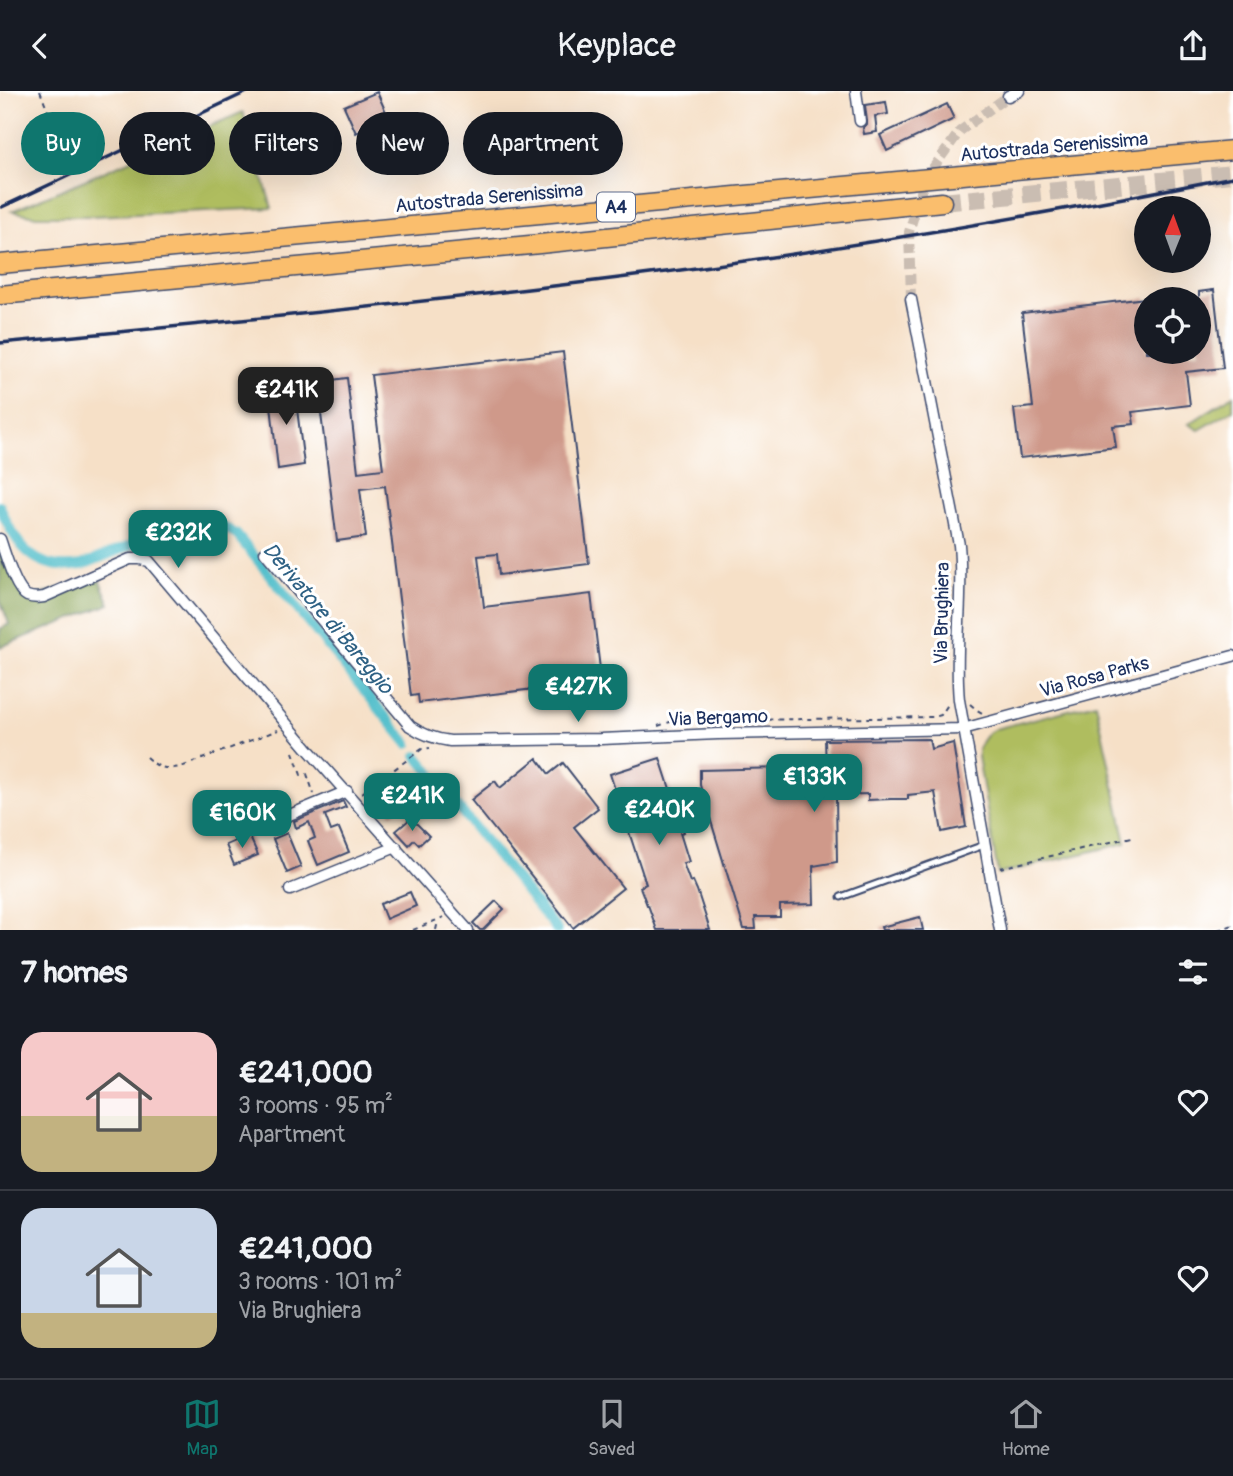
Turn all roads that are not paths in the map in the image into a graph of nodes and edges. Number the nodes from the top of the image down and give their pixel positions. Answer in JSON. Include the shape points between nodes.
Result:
{"nodes":[{"id":1,"x":856,"y":91,"type":"edge"},
{"id":2,"x":1019,"y":91,"type":"edge"},
{"id":3,"x":1008,"y":96,"type":"dead end"},
{"id":4,"x":860,"y":121,"type":"dead end"},
{"id":5,"x":1233,"y":150,"type":"edge"},
{"id":6,"x":942,"y":202,"type":"tunnel mouth"},
{"id":7,"x":0,"y":264,"type":"edge"},
{"id":8,"x":0,"y":295,"type":"edge"},
{"id":9,"x":911,"y":299,"type":"tunnel mouth"},
{"id":10,"x":0,"y":539,"type":"edge"},
{"id":11,"x":265,"y":552,"type":"dead end"},
{"id":12,"x":1233,"y":656,"type":"edge"},
{"id":13,"x":963,"y":729,"type":"junction"},
{"id":14,"x":346,"y":791,"type":"junction"},
{"id":15,"x":263,"y":826,"type":"dead end"},
{"id":16,"x":984,"y":845,"type":"junction"},
{"id":17,"x":396,"y":847,"type":"junction"},
{"id":18,"x":290,"y":890,"type":"dead end"},
{"id":19,"x":841,"y":897,"type":"dead end"},
{"id":20,"x":468,"y":930,"type":"edge"},
{"id":21,"x":1000,"y":930,"type":"edge"}],
"edges":[{"from":1,"to":4,"type":"street"},
{"from":2,"to":3,"type":"street"},
{"from":5,"to":7,"type":"highway","name":"Autostrada Serenissima","number":"A4"},
{"from":6,"to":8,"type":"highway","number":"A4"},
{"from":9,"to":13,"type":"street","name":"Via Brughiera","via":[[959,545],[957,675]]},
{"from":10,"to":14,"type":"street","via":[[19,590],[35,598],[130,559],[149,561]]},
{"from":11,"to":13,"type":"street","name":"Via Bergamo","via":[[410,726],[439,739]]},
{"from":12,"to":13,"type":"street","name":"Via Rosa Parks"},
{"from":13,"to":16,"type":"street","name":"Via Brughiera"},
{"from":14,"to":15,"type":"street"},
{"from":14,"to":17,"type":"street"},
{"from":16,"to":19,"type":"lane"},
{"from":16,"to":21,"type":"street","name":"Via Brughiera"},
{"from":17,"to":18,"type":"street"},
{"from":17,"to":20,"type":"street"}]}
